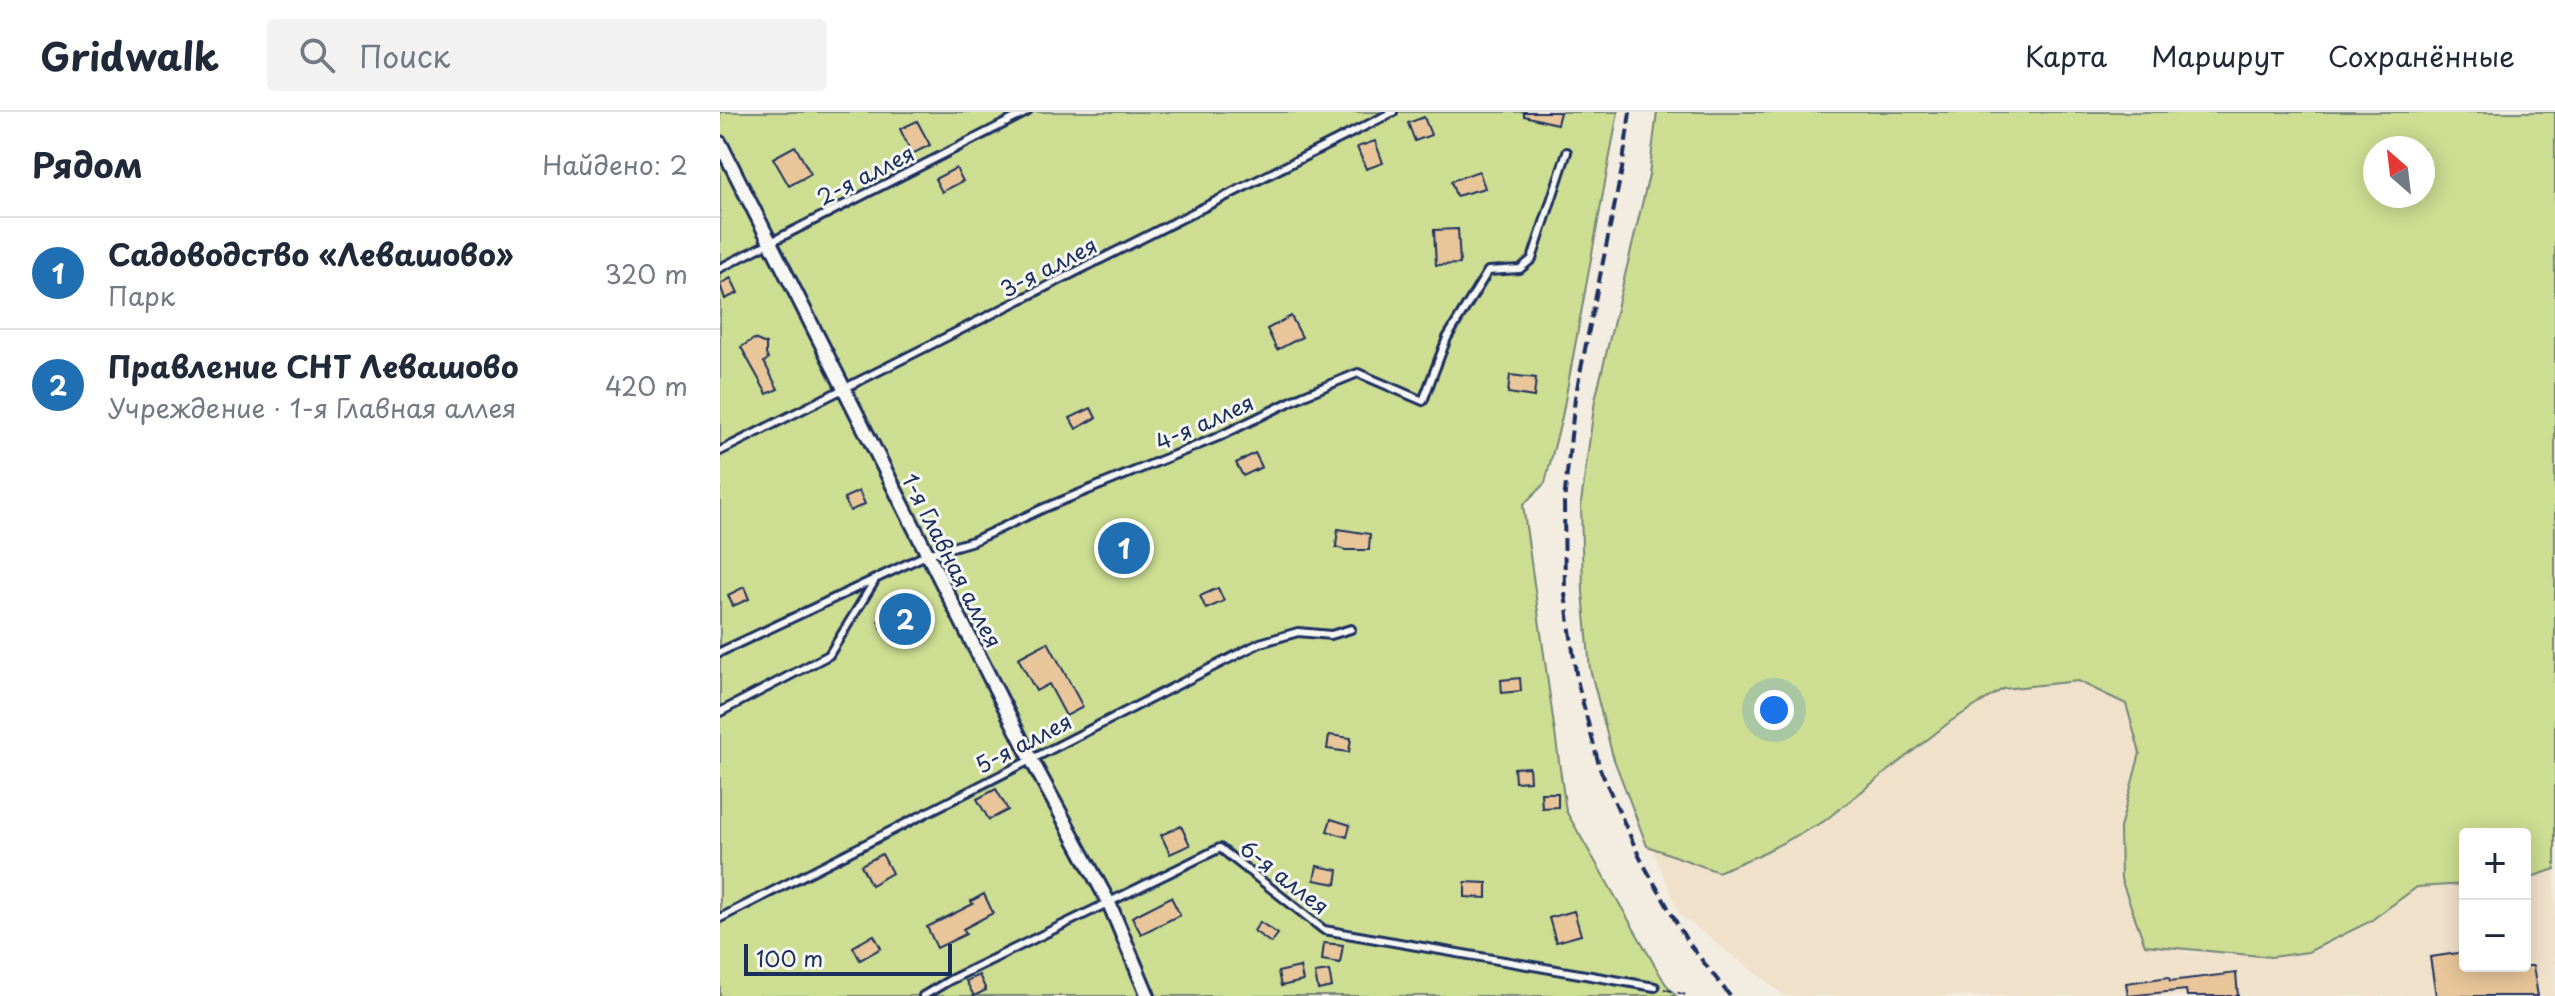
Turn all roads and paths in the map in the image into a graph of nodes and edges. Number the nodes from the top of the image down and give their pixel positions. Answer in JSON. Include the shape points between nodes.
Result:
{"nodes":[{"id":1,"x":1027,"y":112,"type":"edge"},
{"id":2,"x":1393,"y":112,"type":"edge"},
{"id":3,"x":720,"y":143,"type":"edge"},
{"id":4,"x":1567,"y":152,"type":"dead end"},
{"id":5,"x":769,"y":243,"type":"junction"},
{"id":6,"x":720,"y":268,"type":"edge"},
{"id":7,"x":844,"y":389,"type":"junction"},
{"id":8,"x":720,"y":451,"type":"edge"},
{"id":9,"x":928,"y":554,"type":"junction"},
{"id":10,"x":875,"y":580,"type":"junction"},
{"id":11,"x":1351,"y":629,"type":"dead end"},
{"id":12,"x":720,"y":652,"type":"edge"},
{"id":13,"x":720,"y":712,"type":"edge"},
{"id":14,"x":1031,"y":759,"type":"junction"},
{"id":15,"x":1109,"y":903,"type":"junction"},
{"id":16,"x":720,"y":918,"type":"edge"},
{"id":17,"x":1655,"y":987,"type":"joint"},
{"id":18,"x":923,"y":996,"type":"edge"},
{"id":19,"x":1148,"y":996,"type":"edge"},
{"id":20,"x":1690,"y":996,"type":"edge"}],
"edges":[{"from":1,"to":5,"type":"lane","name":"2-я аллея"},
{"from":2,"to":7,"type":"lane","name":"3-я аллея"},
{"from":3,"to":5,"type":"street","name":"1-я Главная аллея"},
{"from":4,"to":9,"type":"lane","name":"4-я аллея","via":[[1532,259],[1520,269],[1488,271],[1447,338],[1423,401],[1358,373],[973,541]]},
{"from":5,"to":6,"type":"lane","name":"2-я аллея"},
{"from":5,"to":7,"type":"street","name":"1-я Главная аллея"},
{"from":7,"to":8,"type":"lane","name":"3-я аллея"},
{"from":7,"to":9,"type":"street","name":"1-я Главная аллея"},
{"from":9,"to":10,"type":"lane","name":"4-я аллея"},
{"from":9,"to":14,"type":"street","name":"1-я Главная аллея"},
{"from":10,"to":12,"type":"lane","name":"4-я аллея"},
{"from":10,"to":13,"type":"lane","via":[[829,655]]},
{"from":11,"to":14,"type":"lane","name":"5-я аллея","via":[[1331,635],[1298,632],[1260,643]]},
{"from":14,"to":15,"type":"street","name":"1-я Главная аллея"},
{"from":14,"to":16,"type":"lane","name":"5-я аллея"},
{"from":15,"to":17,"type":"lane","name":"6-я аллея","via":[[1220,848],[1324,930]]},
{"from":15,"to":18,"type":"lane","name":"6-я аллея"},
{"from":15,"to":19,"type":"street","name":"1-я Главная аллея"},
{"from":17,"to":20,"type":"path"}]}
